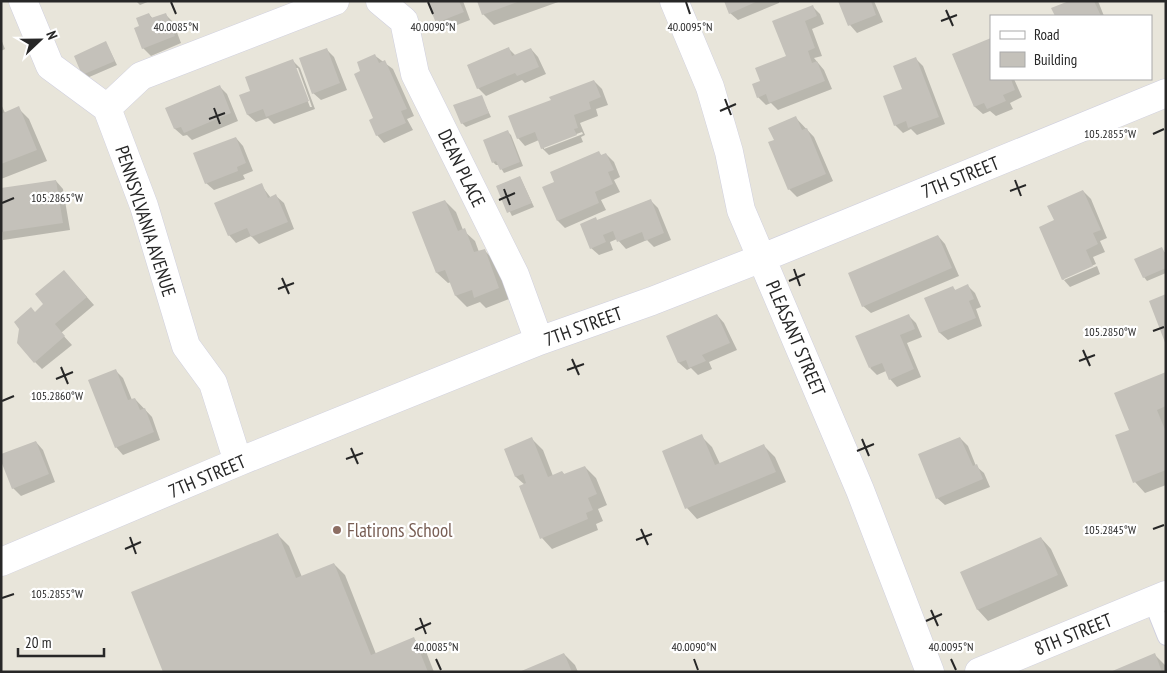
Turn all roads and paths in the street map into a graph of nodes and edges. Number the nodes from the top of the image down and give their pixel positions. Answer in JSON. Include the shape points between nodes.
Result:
{"nodes":[{"id":1,"x":23,"y":1,"type":"edge"},
{"id":2,"x":335,"y":1,"type":"edge"},
{"id":3,"x":380,"y":1,"type":"edge"},
{"id":4,"x":674,"y":1,"type":"edge"},
{"id":5,"x":1166,"y":93,"type":"edge"},
{"id":6,"x":106,"y":108,"type":"junction"},
{"id":7,"x":762,"y":258,"type":"junction"},
{"id":8,"x":540,"y":341,"type":"junction"},
{"id":9,"x":238,"y":462,"type":"junction"},
{"id":10,"x":1,"y":562,"type":"edge"},
{"id":11,"x":1159,"y":599,"type":"edge"},
{"id":12,"x":1166,"y":637,"type":"edge"},
{"id":13,"x":930,"y":672,"type":"edge"},
{"id":14,"x":979,"y":672,"type":"edge"}],
"edges":[{"from":1,"to":6,"type":"street","via":[[50,66]]},
{"from":2,"to":6,"type":"street","via":[[141,76]]},
{"from":3,"to":8,"type":"street","name":"DEAN PLACE","via":[[404,21],[415,74],[515,275]]},
{"from":4,"to":7,"type":"street","name":"PLEASANT STREET","via":[[710,87],[729,152],[741,210]]},
{"from":5,"to":7,"type":"street","name":"7TH STREET"},
{"from":6,"to":9,"type":"street","name":"PENNSYLVANIA AVENUE","via":[[144,206],[186,346],[213,383]]},
{"from":7,"to":8,"type":"street","name":"7TH STREET"},
{"from":7,"to":13,"type":"street","name":"PLEASANT STREET","via":[[860,490]]},
{"from":8,"to":9,"type":"street","name":"7TH STREET"},
{"from":9,"to":10,"type":"street","name":"7TH STREET"},
{"from":11,"to":12,"type":"lane"},
{"from":11,"to":14,"type":"street","name":"8TH STREET"}]}
